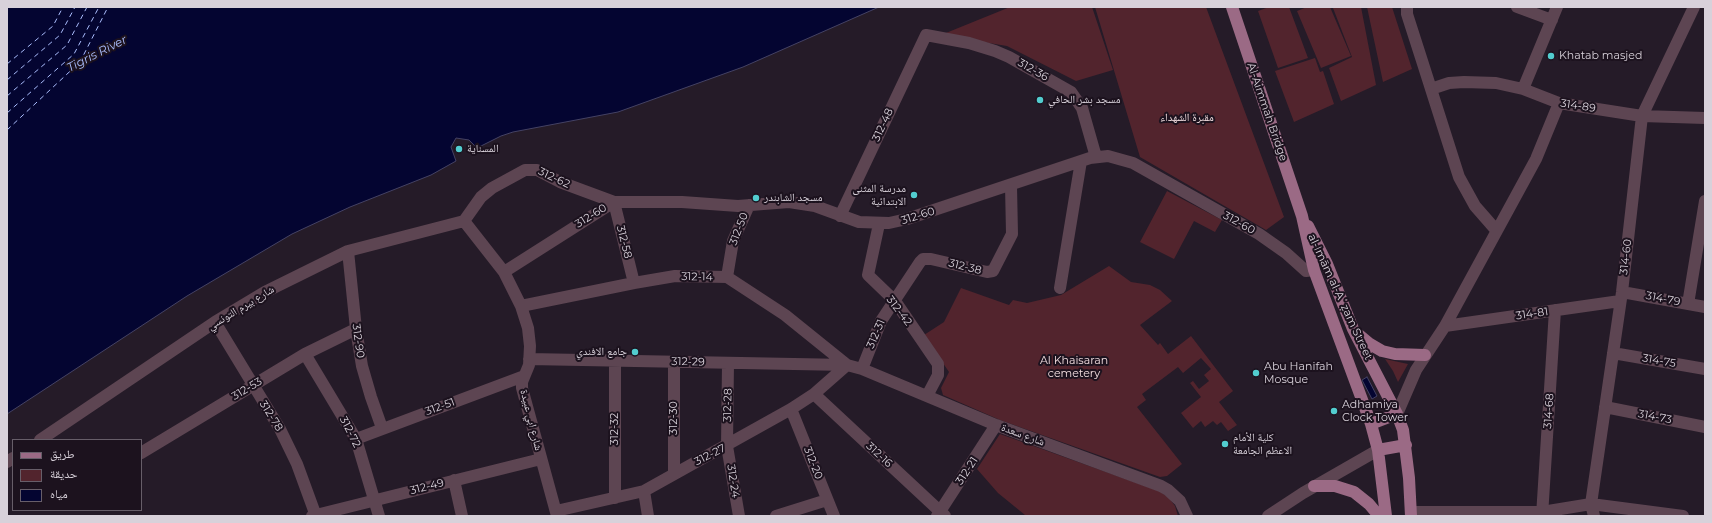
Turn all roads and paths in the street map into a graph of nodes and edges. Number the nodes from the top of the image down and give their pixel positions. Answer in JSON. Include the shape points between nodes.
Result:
{"nodes":[{"id":1,"x":1232,"y":7,"type":"edge"},
{"id":2,"x":1407,"y":7,"type":"edge"},
{"id":3,"x":1518,"y":7,"type":"edge"},
{"id":4,"x":1558,"y":7,"type":"edge"},
{"id":5,"x":1694,"y":7,"type":"edge"},
{"id":6,"x":1552,"y":20,"type":"junction"},
{"id":7,"x":926,"y":35,"type":"joint"},
{"id":8,"x":1431,"y":89,"type":"junction"},
{"id":9,"x":1523,"y":89,"type":"junction"},
{"id":10,"x":1559,"y":103,"type":"junction"},
{"id":11,"x":1642,"y":116,"type":"junction"},
{"id":12,"x":1705,"y":117,"type":"edge"},
{"id":13,"x":1096,"y":156,"type":"junction"},
{"id":14,"x":1081,"y":161,"type":"junction"},
{"id":15,"x":1011,"y":186,"type":"junction"},
{"id":16,"x":1705,"y":201,"type":"edge"},
{"id":17,"x":614,"y":202,"type":"junction"},
{"id":18,"x":749,"y":205,"type":"junction"},
{"id":19,"x":1302,"y":215,"type":"junction"},
{"id":20,"x":840,"y":216,"type":"junction"},
{"id":21,"x":464,"y":221,"type":"junction"},
{"id":22,"x":879,"y":224,"type":"junction"},
{"id":23,"x":1496,"y":230,"type":"junction"},
{"id":24,"x":348,"y":251,"type":"junction"},
{"id":25,"x":1314,"y":270,"type":"junction"},
{"id":26,"x":504,"y":272,"type":"junction"},
{"id":27,"x":727,"y":277,"type":"junction"},
{"id":28,"x":634,"y":283,"type":"junction"},
{"id":29,"x":1060,"y":288,"type":"dead end"},
{"id":30,"x":1621,"y":296,"type":"junction"},
{"id":31,"x":895,"y":301,"type":"junction"},
{"id":32,"x":1688,"y":304,"type":"junction"},
{"id":33,"x":521,"y":306,"type":"junction"},
{"id":34,"x":1705,"y":307,"type":"edge"},
{"id":35,"x":1555,"y":310,"type":"junction"},
{"id":36,"x":215,"y":322,"type":"junction"},
{"id":37,"x":1445,"y":326,"type":"junction"},
{"id":38,"x":356,"y":329,"type":"junction"},
{"id":39,"x":1353,"y":330,"type":"junction"},
{"id":40,"x":1613,"y":352,"type":"junction"},
{"id":41,"x":305,"y":354,"type":"junction"},
{"id":42,"x":1425,"y":355,"type":"junction"},
{"id":43,"x":529,"y":359,"type":"junction"},
{"id":44,"x":615,"y":361,"type":"junction"},
{"id":45,"x":674,"y":362,"type":"junction"},
{"id":46,"x":728,"y":363,"type":"junction"},
{"id":47,"x":847,"y":365,"type":"junction"},
{"id":48,"x":862,"y":369,"type":"junction"},
{"id":49,"x":1705,"y":369,"type":"edge"},
{"id":50,"x":524,"y":376,"type":"junction"},
{"id":51,"x":252,"y":386,"type":"junction"},
{"id":52,"x":814,"y":394,"type":"junction"},
{"id":53,"x":928,"y":396,"type":"junction"},
{"id":54,"x":1605,"y":407,"type":"junction"},
{"id":55,"x":791,"y":409,"type":"junction"},
{"id":56,"x":1397,"y":414,"type":"junction"},
{"id":57,"x":1372,"y":424,"type":"junction"},
{"id":58,"x":996,"y":425,"type":"junction"},
{"id":59,"x":1705,"y":427,"type":"edge"},
{"id":60,"x":382,"y":428,"type":"junction"},
{"id":61,"x":41,"y":439,"type":"edge"},
{"id":62,"x":356,"y":439,"type":"junction"},
{"id":63,"x":1406,"y":445,"type":"junction"},
{"id":64,"x":727,"y":446,"type":"junction"},
{"id":65,"x":1378,"y":450,"type":"junction"},
{"id":66,"x":142,"y":452,"type":"edge"},
{"id":67,"x":541,"y":459,"type":"junction"},
{"id":68,"x":674,"y":473,"type":"junction"},
{"id":69,"x":454,"y":480,"type":"junction"},
{"id":70,"x":1314,"y":486,"type":"junction"},
{"id":71,"x":644,"y":491,"type":"junction"},
{"id":72,"x":614,"y":498,"type":"junction"},
{"id":73,"x":375,"y":500,"type":"junction"},
{"id":74,"x":828,"y":500,"type":"junction"},
{"id":75,"x":1593,"y":510,"type":"edge"},
{"id":76,"x":557,"y":513,"type":"edge"},
{"id":77,"x":1411,"y":514,"type":"edge"},
{"id":78,"x":1542,"y":514,"type":"edge"},
{"id":79,"x":784,"y":515,"type":"edge"},
{"id":80,"x":941,"y":515,"type":"edge"},
{"id":81,"x":315,"y":516,"type":"edge"},
{"id":82,"x":379,"y":516,"type":"edge"},
{"id":83,"x":462,"y":516,"type":"edge"},
{"id":84,"x":648,"y":516,"type":"edge"},
{"id":85,"x":739,"y":516,"type":"edge"},
{"id":86,"x":834,"y":516,"type":"edge"},
{"id":87,"x":1187,"y":516,"type":"edge"},
{"id":88,"x":1268,"y":516,"type":"edge"},
{"id":89,"x":1379,"y":516,"type":"edge"},
{"id":90,"x":1386,"y":516,"type":"edge"},
{"id":91,"x":1683,"y":516,"type":"edge"}],
"edges":[{"from":1,"to":19,"type":"main road","name":"Al-Aimmah Bridge"},
{"from":2,"to":8,"type":"street"},
{"from":3,"to":6,"type":"street"},
{"from":4,"to":6,"type":"street"},
{"from":5,"to":11,"type":"street","name":"314-60"},
{"from":6,"to":9,"type":"street"},
{"from":7,"to":13,"type":"street","name":"312-36","via":[[995,51],[1071,92],[1082,108]]},
{"from":7,"to":20,"type":"street","name":"312-48"},
{"from":8,"to":9,"type":"street","name":"314-89","via":[[1464,82],[1496,83]]},
{"from":8,"to":23,"type":"street","via":[[1459,177],[1476,206]]},
{"from":9,"to":10,"type":"street","name":"314-89"},
{"from":10,"to":11,"type":"street","name":"314-89"},
{"from":10,"to":23,"type":"street","via":[[1536,159]]},
{"from":11,"to":12,"type":"street","name":"314-89"},
{"from":11,"to":30,"type":"street","name":"314-60"},
{"from":13,"to":14,"type":"street","name":"312-60"},
{"from":13,"to":25,"type":"street","name":"312-60","via":[[1117,157],[1133,163],[1259,234],[1306,271]]},
{"from":14,"to":15,"type":"street","name":"312-60"},
{"from":14,"to":29,"type":"street"},
{"from":15,"to":22,"type":"street","name":"312-60","via":[[907,220]]},
{"from":15,"to":31,"type":"street","name":"312-38","via":[[1012,234],[993,271],[923,259]]},
{"from":16,"to":32,"type":"street"},
{"from":17,"to":18,"type":"street","name":"312-60"},
{"from":17,"to":21,"type":"street","name":"312-62","via":[[529,169],[486,192]]},
{"from":17,"to":26,"type":"street","name":"312-60"},
{"from":17,"to":28,"type":"street","name":"312-58"},
{"from":18,"to":20,"type":"street","name":"312-60","via":[[775,202],[802,203]]},
{"from":18,"to":27,"type":"street","name":"312-50","via":[[733,241]]},
{"from":19,"to":25,"type":"main road","name":"al-Imām al-Aʿẓam Street"},
{"from":19,"to":39,"type":"main road","name":"al-Imām al-Aʿẓam Street","via":[[1328,264]]},
{"from":20,"to":22,"type":"street","name":"312-60","via":[[859,222]]},
{"from":21,"to":24,"type":"street","name":"شارع بيرم التونسي"},
{"from":21,"to":26,"type":"street","name":"شارع ابي عبيدة"},
{"from":22,"to":31,"type":"street","name":"312-42","via":[[868,275]]},
{"from":23,"to":37,"type":"street"},
{"from":24,"to":36,"type":"street","name":"شارع بيرم التونسي","via":[[265,292]]},
{"from":24,"to":38,"type":"street","name":"312-90"},
{"from":25,"to":57,"type":"main road","name":"al-Imām al-Aʿẓam Street"},
{"from":26,"to":33,"type":"street","name":"شارع ابي عبيدة"},
{"from":27,"to":28,"type":"street","name":"312-14","via":[[674,276]]},
{"from":27,"to":47,"type":"street","name":"312-14","via":[[785,315]]},
{"from":28,"to":33,"type":"street","name":"312-14"},
{"from":30,"to":32,"type":"street","name":"314-79"},
{"from":30,"to":35,"type":"street","name":"314-81"},
{"from":30,"to":40,"type":"street","name":"314-60"},
{"from":31,"to":48,"type":"street","name":"312-31","via":[[881,321]]},
{"from":31,"to":53,"type":"street","name":"312-42","via":[[938,364],[939,371]]},
{"from":32,"to":34,"type":"street","name":"314-79"},
{"from":33,"to":43,"type":"street","name":"شارع ابي عبيدة","via":[[528,328]]},
{"from":35,"to":37,"type":"street","name":"314-81"},
{"from":35,"to":78,"type":"street","name":"314-68"},
{"from":36,"to":51,"type":"street","name":"312-78"},
{"from":36,"to":61,"type":"street","name":"شارع بيرم التونسي"},
{"from":37,"to":42,"type":"street"},
{"from":38,"to":41,"type":"street","name":"312-53"},
{"from":38,"to":60,"type":"street","name":"312-90","via":[[362,366]]},
{"from":39,"to":42,"type":"main road","via":[[1382,351]]},
{"from":39,"to":56,"type":"main road","name":"al-Imām al-Aʿẓam Street"},
{"from":40,"to":49,"type":"street","name":"314-75"},
{"from":40,"to":54,"type":"street","name":"314-60"},
{"from":41,"to":51,"type":"street","name":"312-53"},
{"from":41,"to":62,"type":"street","name":"312-72"},
{"from":42,"to":56,"type":"street","via":[[1406,389]]},
{"from":43,"to":44,"type":"street","name":"312-29"},
{"from":43,"to":50,"type":"street","name":"شارع ابي عبيدة"},
{"from":44,"to":45,"type":"street","name":"312-29"},
{"from":44,"to":72,"type":"street","name":"312-32"},
{"from":45,"to":46,"type":"street","name":"312-29"},
{"from":45,"to":68,"type":"street","name":"312-30"},
{"from":46,"to":47,"type":"street","name":"312-29"},
{"from":46,"to":64,"type":"street","name":"312-28"},
{"from":47,"to":48,"type":"street","name":"شارع سعدة"},
{"from":47,"to":52,"type":"street","name":"312-27"},
{"from":48,"to":53,"type":"street","name":"شارع سعدة"},
{"from":50,"to":60,"type":"street","name":"312-51"},
{"from":50,"to":67,"type":"street","name":"شارع ابي عبيدة","via":[[523,394]]},
{"from":51,"to":66,"type":"street","name":"312-53"},
{"from":51,"to":81,"type":"street","name":"312-78","via":[[280,429],[298,464]]},
{"from":52,"to":55,"type":"street","name":"312-27"},
{"from":52,"to":80,"type":"street","name":"312-16"},
{"from":53,"to":58,"type":"street","name":"شارع سعدة"},
{"from":54,"to":59,"type":"street","name":"314-73"},
{"from":54,"to":75,"type":"street","name":"314-60"},
{"from":55,"to":64,"type":"street","name":"312-27"},
{"from":55,"to":74,"type":"street","name":"312-20"},
{"from":56,"to":57,"type":"main road"},
{"from":56,"to":63,"type":"main road","name":"al-Imām al-Aʿẓam Street"},
{"from":57,"to":65,"type":"main road","name":"al-Imām al-Aʿẓam Street"},
{"from":58,"to":80,"type":"street","name":"312-21"},
{"from":58,"to":87,"type":"street","name":"شارع سعدة","via":[[1161,486],[1178,498]]},
{"from":60,"to":62,"type":"street","name":"312-51"},
{"from":62,"to":73,"type":"street","name":"312-72"},
{"from":63,"to":65,"type":"main road"},
{"from":63,"to":77,"type":"main road","name":"al-Imām al-Aʿẓam Street"},
{"from":64,"to":68,"type":"street","name":"312-27"},
{"from":64,"to":85,"type":"street","name":"312-24"},
{"from":65,"to":70,"type":"street"},
{"from":65,"to":90,"type":"main road","name":"al-Imām al-Aʿẓam Street"},
{"from":67,"to":69,"type":"street","name":"312-49"},
{"from":67,"to":76,"type":"street","name":"شارع ابي عبيدة"},
{"from":68,"to":71,"type":"street","name":"312-27"},
{"from":69,"to":73,"type":"street","name":"312-49"},
{"from":69,"to":83,"type":"street"},
{"from":70,"to":88,"type":"street"},
{"from":70,"to":89,"type":"main road","via":[[1335,486],[1354,492]]},
{"from":71,"to":72,"type":"street","name":"312-27"},
{"from":71,"to":84,"type":"street"},
{"from":72,"to":76,"type":"street","name":"312-27"},
{"from":73,"to":81,"type":"street","name":"312-49"},
{"from":73,"to":82,"type":"street","name":"312-72"},
{"from":74,"to":79,"type":"street"},
{"from":74,"to":86,"type":"street","name":"312-20"},
{"from":75,"to":78,"type":"street"},
{"from":75,"to":91,"type":"street"},
{"from":77,"to":78,"type":"street"}]}
